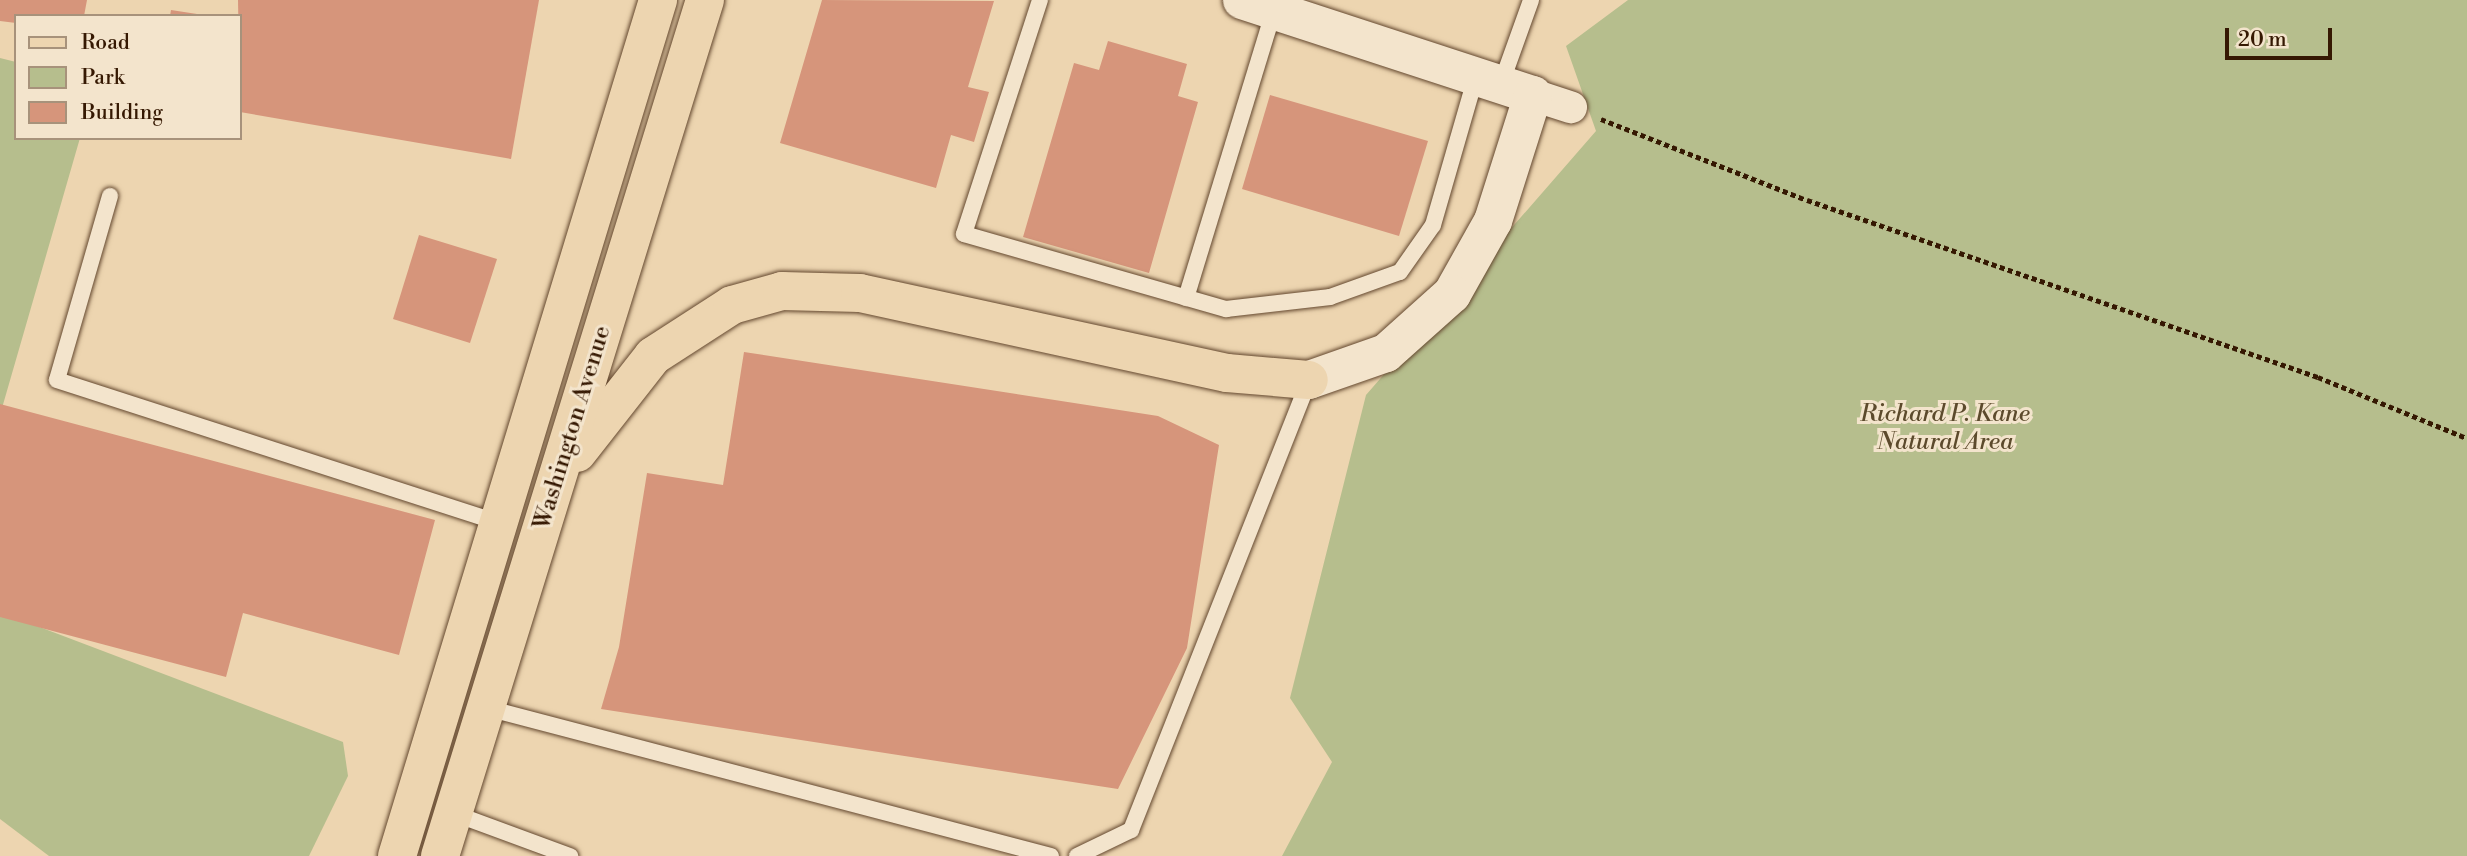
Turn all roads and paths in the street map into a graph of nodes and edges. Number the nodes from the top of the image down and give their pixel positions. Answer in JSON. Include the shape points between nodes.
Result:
{"nodes":[{"id":1,"x":658,"y":0,"type":"edge"},
{"id":2,"x":705,"y":0,"type":"edge"},
{"id":3,"x":1040,"y":0,"type":"edge"},
{"id":4,"x":1531,"y":0,"type":"edge"},
{"id":5,"x":1277,"y":7,"type":"edge"},
{"id":6,"x":1503,"y":85,"type":"junction"},
{"id":7,"x":1571,"y":107,"type":"joint"},
{"id":8,"x":110,"y":196,"type":"dead end"},
{"id":9,"x":1186,"y":298,"type":"junction"},
{"id":10,"x":564,"y":307,"type":"junction"},
{"id":11,"x":606,"y":323,"type":"junction"},
{"id":12,"x":1309,"y":380,"type":"junction"},
{"id":13,"x":2467,"y":438,"type":"edge"},
{"id":14,"x":556,"y":484,"type":"junction"},
{"id":15,"x":499,"y":523,"type":"junction"},
{"id":16,"x":487,"y":708,"type":"junction"},
{"id":17,"x":453,"y":813,"type":"junction"},
{"id":18,"x":410,"y":817,"type":"junction"},
{"id":19,"x":563,"y":855,"type":"edge"},
{"id":20,"x":376,"y":856,"type":"edge"},
{"id":21,"x":397,"y":856,"type":"edge"},
{"id":22,"x":440,"y":856,"type":"edge"},
{"id":23,"x":1051,"y":856,"type":"edge"},
{"id":24,"x":1077,"y":856,"type":"edge"}],
"edges":[{"from":1,"to":10,"type":"main road","name":"Washington Avenue"},
{"from":2,"to":11,"type":"main road","name":"Washington Avenue"},
{"from":3,"to":9,"type":"lane","via":[[964,234]]},
{"from":4,"to":6,"type":"lane"},
{"from":5,"to":6,"type":"street"},
{"from":5,"to":9,"type":"lane"},
{"from":6,"to":7,"type":"street"},
{"from":6,"to":9,"type":"lane","via":[[1433,225],[1400,272],[1330,297],[1226,309]]},
{"from":6,"to":12,"type":"street","via":[[1493,221],[1452,294],[1386,353]]},
{"from":7,"to":13,"type":"path","via":[[1807,200],[2318,377]]},
{"from":8,"to":15,"type":"lane","via":[[57,380]]},
{"from":10,"to":11,"type":"lane"},
{"from":10,"to":15,"type":"main road","name":"Washington Avenue"},
{"from":11,"to":14,"type":"main road","name":"Washington Avenue"},
{"from":12,"to":14,"type":"main road","via":[[1227,373],[860,293],[782,290],[732,305],[653,356]]},
{"from":12,"to":24,"type":"lane","via":[[1131,830]]},
{"from":14,"to":16,"type":"main road","name":"Washington Avenue"},
{"from":15,"to":18,"type":"main road","name":"Washington Avenue"},
{"from":16,"to":17,"type":"main road","name":"Washington Avenue"},
{"from":16,"to":23,"type":"lane"},
{"from":17,"to":19,"type":"lane"},
{"from":17,"to":22,"type":"main road","name":"Washington Avenue"},
{"from":18,"to":20,"type":"main road"},
{"from":18,"to":21,"type":"main road","name":"Washington Avenue"}]}
